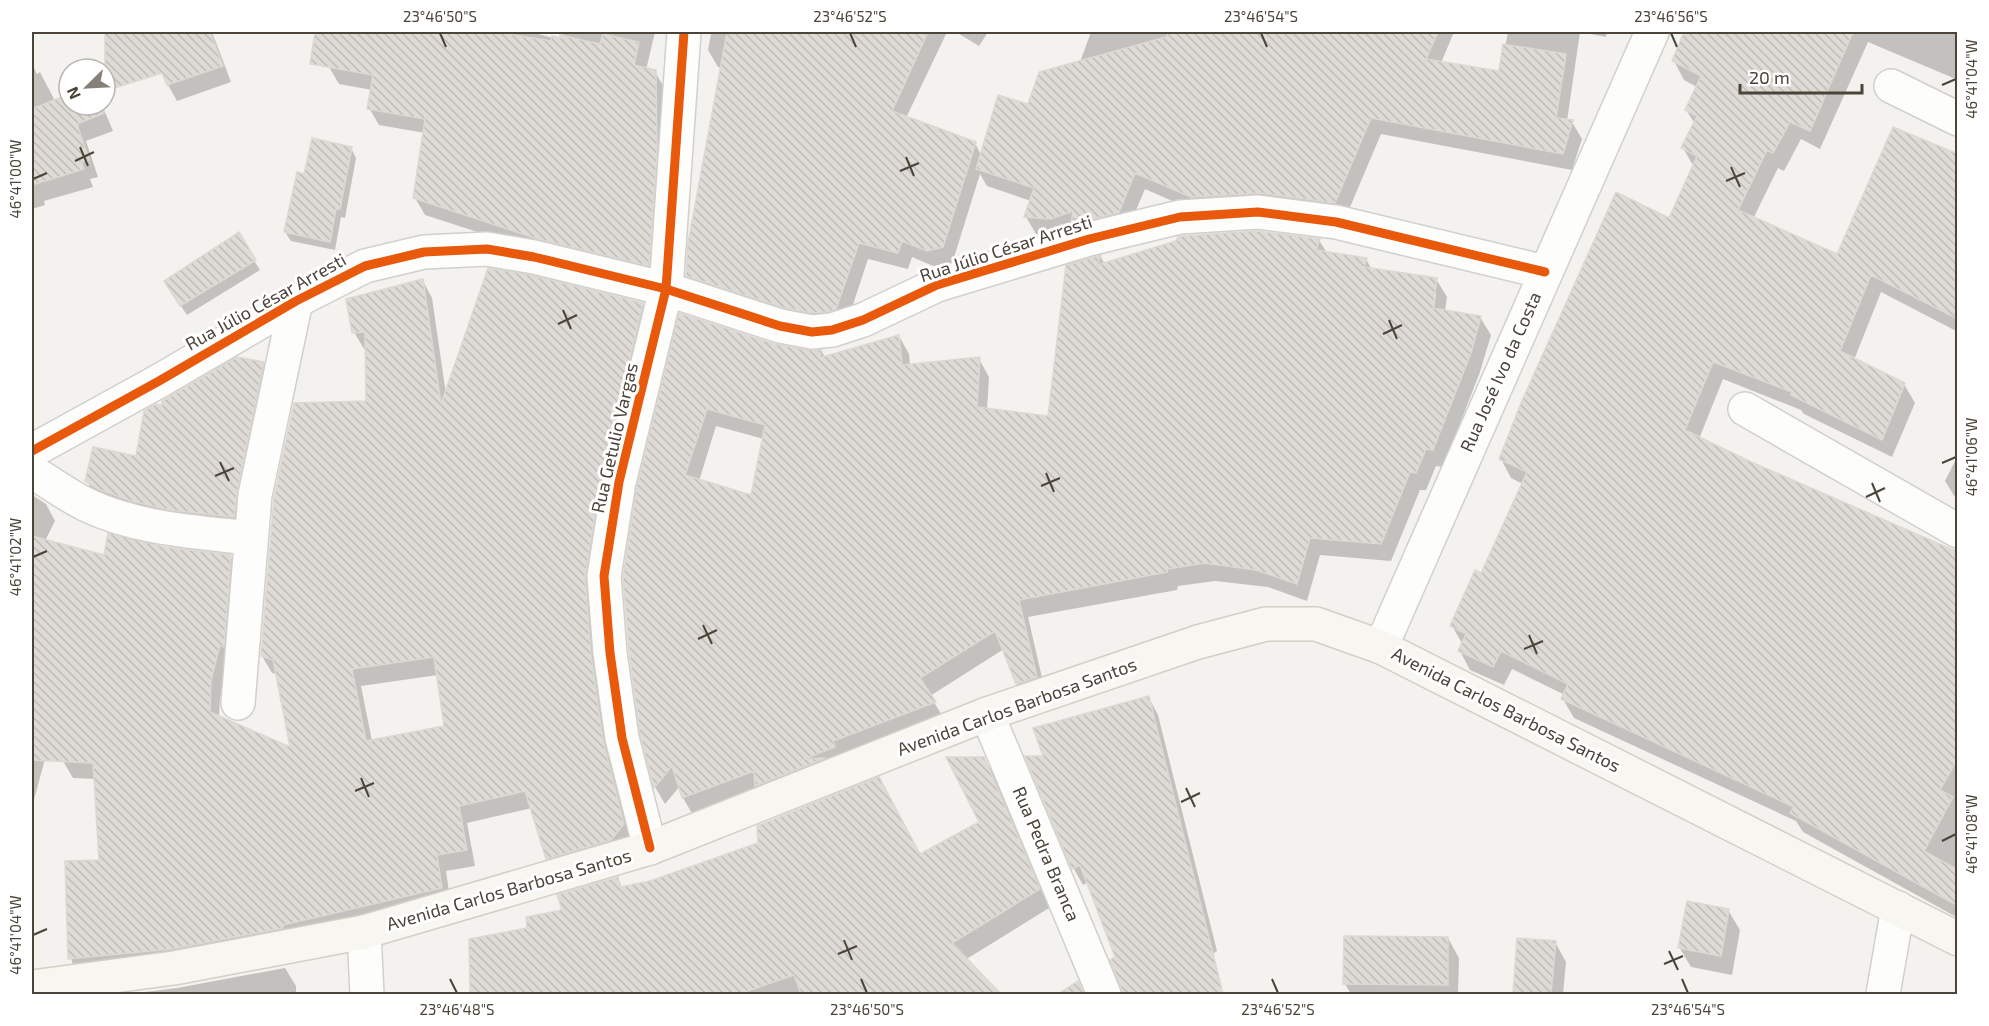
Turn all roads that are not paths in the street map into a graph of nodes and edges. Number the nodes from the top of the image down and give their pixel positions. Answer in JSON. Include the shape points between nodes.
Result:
{"nodes":[{"id":1,"x":683,"y":32,"type":"edge"},
{"id":2,"x":1652,"y":32,"type":"edge"},
{"id":3,"x":1891,"y":86,"type":"dead end"},
{"id":4,"x":1958,"y":119,"type":"edge"},
{"id":5,"x":1545,"y":272,"type":"junction"},
{"id":6,"x":666,"y":290,"type":"junction"},
{"id":7,"x":296,"y":301,"type":"junction"},
{"id":8,"x":1745,"y":409,"type":"dead end"},
{"id":9,"x":32,"y":451,"type":"edge"},
{"id":10,"x":32,"y":472,"type":"edge"},
{"id":11,"x":1958,"y":531,"type":"edge"},
{"id":12,"x":250,"y":538,"type":"junction"},
{"id":13,"x":1381,"y":647,"type":"junction"},
{"id":14,"x":238,"y":703,"type":"dead end"},
{"id":15,"x":987,"y":714,"type":"junction"},
{"id":16,"x":650,"y":848,"type":"junction"},
{"id":17,"x":1898,"y":908,"type":"junction"},
{"id":18,"x":364,"y":932,"type":"junction"},
{"id":19,"x":1958,"y":939,"type":"edge"},
{"id":20,"x":37,"y":989,"type":"edge"},
{"id":21,"x":367,"y":994,"type":"edge"},
{"id":22,"x":1104,"y":994,"type":"edge"},
{"id":23,"x":1883,"y":994,"type":"edge"}],
"edges":[{"from":1,"to":6,"type":"street","name":"Rua Getulio Vargas"},
{"from":2,"to":5,"type":"street","name":"Rua José Ivo da Costa"},
{"from":3,"to":4,"type":"street"},
{"from":5,"to":6,"type":"street","name":"Rua Júlio César Arresti","via":[[1336,222],[1258,212],[1180,217],[1089,238],[937,285],[832,330],[812,332],[780,326]]},
{"from":5,"to":13,"type":"street","name":"Rua José Ivo da Costa"},
{"from":6,"to":7,"type":"street","name":"Rua Júlio César Arresti","via":[[487,249],[424,252],[365,266]]},
{"from":6,"to":16,"type":"street","name":"Rua Getulio Vargas","via":[[619,482],[604,576],[622,738]]},
{"from":7,"to":9,"type":"street","name":"Rua Júlio César Arresti"},
{"from":7,"to":12,"type":"street","name":"Rua Júlio César Arresti","via":[[260,465]]},
{"from":8,"to":11,"type":"street"},
{"from":10,"to":12,"type":"street","via":[[87,505],[113,515]]},
{"from":12,"to":14,"type":"street","name":"Rua Júlio César Arresti"},
{"from":13,"to":15,"type":"main road","name":"Avenida Carlos Barbosa Santos","via":[[1316,624],[1266,624],[1198,642]]},
{"from":13,"to":17,"type":"main road","name":"Avenida Carlos Barbosa Santos"},
{"from":15,"to":16,"type":"main road","name":"Avenida Carlos Barbosa Santos"},
{"from":15,"to":22,"type":"street","name":"Rua Pedra Branca"},
{"from":16,"to":18,"type":"main road","name":"Avenida Carlos Barbosa Santos"},
{"from":17,"to":19,"type":"main road","name":"Avenida Carlos Barbosa Santos"},
{"from":17,"to":23,"type":"street"},
{"from":18,"to":20,"type":"main road","name":"Avenida Carlos Barbosa Santos"},
{"from":18,"to":21,"type":"street"}]}
